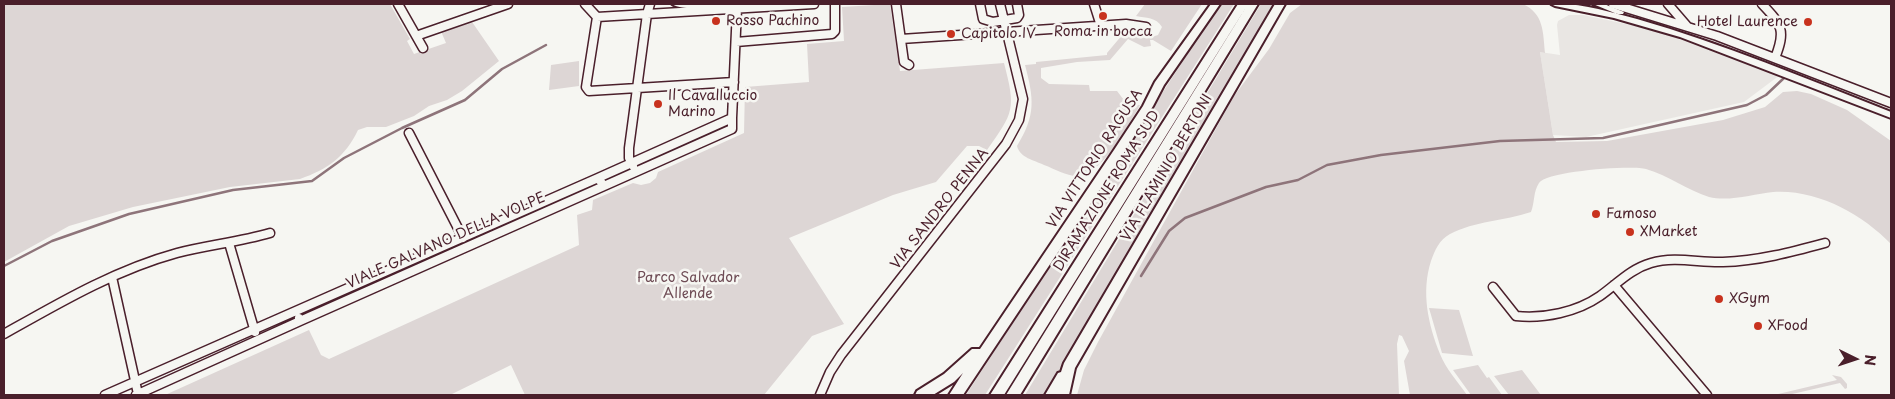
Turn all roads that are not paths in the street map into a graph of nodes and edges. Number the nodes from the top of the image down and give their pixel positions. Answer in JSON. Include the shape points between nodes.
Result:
{"nodes":[{"id":1,"x":401,"y":4,"type":"edge"},
{"id":2,"x":508,"y":4,"type":"edge"},
{"id":3,"x":586,"y":4,"type":"edge"},
{"id":4,"x":650,"y":4,"type":"edge"},
{"id":5,"x":676,"y":4,"type":"edge"},
{"id":6,"x":814,"y":4,"type":"edge"},
{"id":7,"x":896,"y":4,"type":"edge"},
{"id":8,"x":980,"y":4,"type":"edge"},
{"id":9,"x":1000,"y":4,"type":"edge"},
{"id":10,"x":1017,"y":4,"type":"edge"},
{"id":11,"x":1094,"y":4,"type":"edge"},
{"id":12,"x":1209,"y":4,"type":"edge"},
{"id":13,"x":1216,"y":4,"type":"edge"},
{"id":14,"x":1243,"y":4,"type":"edge"},
{"id":15,"x":1254,"y":4,"type":"edge"},
{"id":16,"x":1280,"y":4,"type":"edge"},
{"id":17,"x":1290,"y":4,"type":"edge"},
{"id":18,"x":1556,"y":4,"type":"edge"},
{"id":19,"x":1597,"y":4,"type":"edge"},
{"id":20,"x":1613,"y":4,"type":"edge"},
{"id":21,"x":1620,"y":4,"type":"edge"},
{"id":22,"x":1668,"y":4,"type":"edge"},
{"id":23,"x":1763,"y":4,"type":"edge"},
{"id":24,"x":833,"y":5,"type":"edge"},
{"id":25,"x":741,"y":6,"type":"edge"},
{"id":26,"x":1629,"y":8,"type":"junction"},
{"id":27,"x":647,"y":14,"type":"junction"},
{"id":28,"x":597,"y":17,"type":"junction"},
{"id":29,"x":1004,"y":21,"type":"junction"},
{"id":30,"x":1204,"y":21,"type":"junction"},
{"id":31,"x":1268,"y":24,"type":"junction"},
{"id":32,"x":1101,"y":26,"type":"junction"},
{"id":33,"x":1687,"y":26,"type":"junction"},
{"id":34,"x":1146,"y":27,"type":"dead end"},
{"id":35,"x":1007,"y":32,"type":"junction"},
{"id":36,"x":416,"y":36,"type":"junction"},
{"id":37,"x":901,"y":40,"type":"junction"},
{"id":38,"x":736,"y":42,"type":"junction"},
{"id":39,"x":423,"y":48,"type":"dead end"},
{"id":40,"x":1775,"y":58,"type":"junction"},
{"id":41,"x":908,"y":65,"type":"dead end"},
{"id":42,"x":734,"y":82,"type":"junction"},
{"id":43,"x":637,"y":89,"type":"junction"},
{"id":44,"x":1891,"y":103,"type":"edge"},
{"id":45,"x":1889,"y":114,"type":"edge"},
{"id":46,"x":733,"y":118,"type":"junction"},
{"id":47,"x":409,"y":133,"type":"dead end"},
{"id":48,"x":631,"y":163,"type":"junction"},
{"id":49,"x":637,"y":171,"type":"junction"},
{"id":50,"x":598,"y":178,"type":"junction"},
{"id":51,"x":604,"y":186,"type":"junction"},
{"id":52,"x":270,"y":233,"type":"dead end"},
{"id":53,"x":462,"y":238,"type":"junction"},
{"id":54,"x":229,"y":243,"type":"junction"},
{"id":55,"x":1825,"y":243,"type":"dead end"},
{"id":56,"x":112,"y":277,"type":"junction"},
{"id":57,"x":1614,"y":285,"type":"junction"},
{"id":58,"x":1493,"y":287,"type":"dead end"},
{"id":59,"x":296,"y":311,"type":"junction"},
{"id":60,"x":300,"y":321,"type":"junction"},
{"id":61,"x":998,"y":329,"type":"junction"},
{"id":62,"x":254,"y":330,"type":"junction"},
{"id":63,"x":4,"y":334,"type":"edge"},
{"id":64,"x":258,"y":340,"type":"junction"},
{"id":65,"x":1080,"y":347,"type":"junction"},
{"id":66,"x":136,"y":382,"type":"junction"},
{"id":67,"x":105,"y":395,"type":"edge"},
{"id":68,"x":137,"y":395,"type":"edge"},
{"id":69,"x":820,"y":395,"type":"edge"},
{"id":70,"x":922,"y":395,"type":"edge"},
{"id":71,"x":956,"y":395,"type":"edge"},
{"id":72,"x":997,"y":395,"type":"edge"},
{"id":73,"x":1013,"y":395,"type":"edge"},
{"id":74,"x":1052,"y":395,"type":"edge"},
{"id":75,"x":1062,"y":395,"type":"edge"},
{"id":76,"x":1707,"y":395,"type":"edge"}],
"edges":[{"from":1,"to":36,"type":"street"},
{"from":2,"to":36,"type":"street"},
{"from":3,"to":28,"type":"street"},
{"from":4,"to":27,"type":"street"},
{"from":5,"to":25,"type":"main road"},
{"from":6,"to":25,"type":"street"},
{"from":7,"to":37,"type":"street"},
{"from":8,"to":29,"type":"street","via":[[985,20]]},
{"from":9,"to":29,"type":"street","name":"VIA SANDRO PENNA"},
{"from":10,"to":29,"type":"street","via":[[1018,17]]},
{"from":11,"to":32,"type":"street"},
{"from":12,"to":30,"type":"highway"},
{"from":13,"to":30,"type":"highway","name":"VIA VITTORIO RAGUSA"},
{"from":14,"to":72,"type":"highway","name":"DIRAMAZIONE ROMA SUD"},
{"from":15,"to":73,"type":"highway","name":"DIRAMAZIONE ROMA SUD"},
{"from":16,"to":31,"type":"highway","name":"VIA FLAMINIO BERTONI"},
{"from":17,"to":31,"type":"highway"},
{"from":18,"to":45,"type":"main road","via":[[1689,37]]},
{"from":19,"to":45,"type":"main road","via":[[1717,42]]},
{"from":20,"to":26,"type":"street"},
{"from":21,"to":26,"type":"street"},
{"from":22,"to":33,"type":"street"},
{"from":23,"to":40,"type":"street","via":[[1778,22],[1784,36]]},
{"from":24,"to":38,"type":"street","via":[[835,30],[829,35]]},
{"from":25,"to":27,"type":"street"},
{"from":25,"to":38,"type":"street"},
{"from":26,"to":33,"type":"street"},
{"from":27,"to":28,"type":"street"},
{"from":27,"to":43,"type":"street"},
{"from":28,"to":43,"type":"street","via":[[587,70],[587,89],[594,92]]},
{"from":29,"to":35,"type":"street","name":"VIA SANDRO PENNA"},
{"from":30,"to":61,"type":"highway","name":"VIA VITTORIO RAGUSA"},
{"from":31,"to":65,"type":"highway","name":"VIA FLAMINIO BERTONI"},
{"from":32,"to":34,"type":"street","via":[[1132,24]]},
{"from":32,"to":35,"type":"street"},
{"from":33,"to":40,"type":"street"},
{"from":35,"to":37,"type":"street"},
{"from":35,"to":69,"type":"street","name":"VIA SANDRO PENNA","via":[[1022,96],[1020,114],[1012,135],[842,355]]},
{"from":36,"to":39,"type":"street"},
{"from":37,"to":41,"type":"street","via":[[904,62]]},
{"from":38,"to":42,"type":"street"},
{"from":40,"to":44,"type":"street"},
{"from":42,"to":43,"type":"street"},
{"from":42,"to":46,"type":"street"},
{"from":43,"to":48,"type":"street","via":[[629,148]]},
{"from":46,"to":48,"type":"street","name":"VIALE GALVANO DELLA VOLPE"},
{"from":46,"to":49,"type":"street","name":"VIALE GALVANO DELLA VOLPE","via":[[732,129]]},
{"from":47,"to":53,"type":"street"},
{"from":48,"to":49,"type":"street"},
{"from":48,"to":50,"type":"street","name":"VIALE GALVANO DELLA VOLPE"},
{"from":49,"to":51,"type":"street","name":"VIALE GALVANO DELLA VOLPE"},
{"from":50,"to":51,"type":"street"},
{"from":50,"to":53,"type":"street","name":"VIALE GALVANO DELLA VOLPE"},
{"from":51,"to":60,"type":"street","name":"VIALE GALVANO DELLA VOLPE"},
{"from":52,"to":54,"type":"street"},
{"from":53,"to":59,"type":"street","name":"VIALE GALVANO DELLA VOLPE"},
{"from":54,"to":56,"type":"street","via":[[177,253]]},
{"from":54,"to":62,"type":"street"},
{"from":55,"to":57,"type":"street","via":[[1750,260],[1654,262],[1636,269]]},
{"from":56,"to":63,"type":"street"},
{"from":56,"to":66,"type":"street"},
{"from":57,"to":58,"type":"street","via":[[1577,308],[1525,318],[1516,316]]},
{"from":57,"to":76,"type":"street"},
{"from":59,"to":60,"type":"street"},
{"from":59,"to":62,"type":"street","name":"VIALE GALVANO DELLA VOLPE"},
{"from":60,"to":64,"type":"street","name":"VIALE GALVANO DELLA VOLPE"},
{"from":61,"to":70,"type":"highway","via":[[960,369]]},
{"from":61,"to":71,"type":"highway"},
{"from":62,"to":64,"type":"street"},
{"from":62,"to":66,"type":"street","name":"VIALE GALVANO DELLA VOLPE"},
{"from":64,"to":68,"type":"street","name":"VIALE GALVANO DELLA VOLPE"},
{"from":65,"to":74,"type":"highway"},
{"from":65,"to":75,"type":"highway","via":[[1069,367]]},
{"from":66,"to":67,"type":"street","name":"VIALE GALVANO DELLA VOLPE"},
{"from":66,"to":68,"type":"street"}]}
